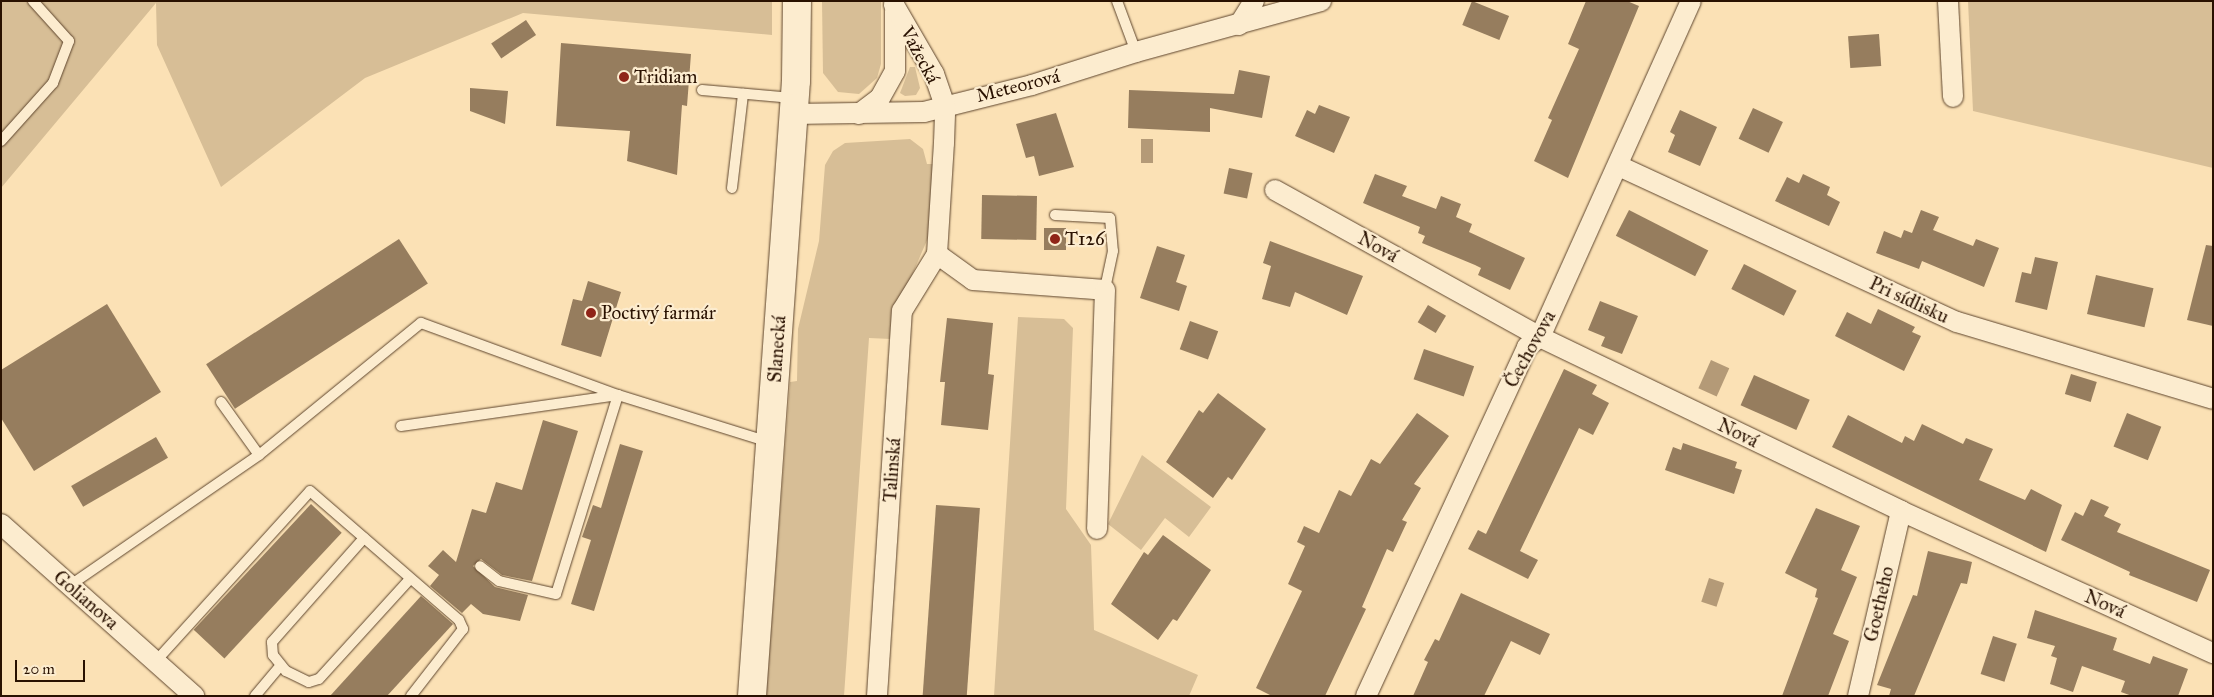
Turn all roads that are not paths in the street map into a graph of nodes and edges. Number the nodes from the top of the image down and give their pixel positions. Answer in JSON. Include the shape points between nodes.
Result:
{"nodes":[{"id":1,"x":33,"y":1,"type":"edge"},
{"id":2,"x":797,"y":1,"type":"edge"},
{"id":3,"x":1117,"y":1,"type":"edge"},
{"id":4,"x":1254,"y":1,"type":"edge"},
{"id":5,"x":1322,"y":1,"type":"edge"},
{"id":6,"x":1691,"y":1,"type":"edge"},
{"id":7,"x":1948,"y":1,"type":"edge"},
{"id":8,"x":894,"y":3,"type":"edge"},
{"id":9,"x":1239,"y":25,"type":"junction"},
{"id":10,"x":1136,"y":52,"type":"junction"},
{"id":11,"x":702,"y":90,"type":"dead end"},
{"id":12,"x":744,"y":94,"type":"junction"},
{"id":13,"x":1953,"y":97,"type":"dead end"},
{"id":14,"x":794,"y":106,"type":"junction"},
{"id":15,"x":945,"y":106,"type":"junction"},
{"id":16,"x":859,"y":114,"type":"junction"},
{"id":17,"x":1,"y":141,"type":"edge"},
{"id":18,"x":1619,"y":166,"type":"junction"},
{"id":19,"x":732,"y":188,"type":"dead end"},
{"id":20,"x":1275,"y":190,"type":"dead end"},
{"id":21,"x":1055,"y":215,"type":"dead end"},
{"id":22,"x":937,"y":254,"type":"junction"},
{"id":23,"x":1104,"y":290,"type":"junction"},
{"id":24,"x":1540,"y":338,"type":"junction"},
{"id":25,"x":618,"y":395,"type":"junction"},
{"id":26,"x":2213,"y":399,"type":"edge"},
{"id":27,"x":221,"y":402,"type":"dead end"},
{"id":28,"x":401,"y":426,"type":"dead end"},
{"id":29,"x":770,"y":442,"type":"junction"},
{"id":30,"x":258,"y":455,"type":"junction"},
{"id":31,"x":1901,"y":511,"type":"junction"},
{"id":32,"x":1,"y":524,"type":"edge"},
{"id":33,"x":1097,"y":529,"type":"dead end"},
{"id":34,"x":364,"y":538,"type":"junction"},
{"id":35,"x":480,"y":566,"type":"dead end"},
{"id":36,"x":410,"y":579,"type":"junction"},
{"id":37,"x":69,"y":586,"type":"junction"},
{"id":38,"x":2213,"y":653,"type":"edge"},
{"id":39,"x":156,"y":661,"type":"junction"},
{"id":40,"x":280,"y":666,"type":"junction"},
{"id":41,"x":194,"y":696,"type":"edge"},
{"id":42,"x":255,"y":696,"type":"edge"},
{"id":43,"x":411,"y":696,"type":"edge"},
{"id":44,"x":752,"y":696,"type":"edge"},
{"id":45,"x":877,"y":696,"type":"edge"},
{"id":46,"x":1366,"y":696,"type":"edge"},
{"id":47,"x":1858,"y":696,"type":"edge"}],
"edges":[{"from":1,"to":17,"type":"lane","via":[[69,40],[53,84]]},
{"from":2,"to":14,"type":"main road","name":"Slanecká"},
{"from":3,"to":10,"type":"lane"},
{"from":4,"to":9,"type":"street"},
{"from":5,"to":9,"type":"street","name":"Meteorová"},
{"from":6,"to":18,"type":"street","name":"Čechovova"},
{"from":7,"to":13,"type":"street"},
{"from":8,"to":15,"type":"street","name":"Važecká","via":[[934,74]]},
{"from":8,"to":16,"type":"street","name":"Važecká","via":[[895,71],[880,98]]},
{"from":9,"to":10,"type":"street","name":"Meteorová"},
{"from":10,"to":15,"type":"street","name":"Meteorová","via":[[1032,86]]},
{"from":11,"to":12,"type":"lane"},
{"from":12,"to":14,"type":"lane"},
{"from":12,"to":19,"type":"lane"},
{"from":14,"to":16,"type":"street","name":"Meteorová"},
{"from":14,"to":29,"type":"main road","name":"Slanecká"},
{"from":15,"to":16,"type":"street","name":"Meteorová","via":[[924,112]]},
{"from":15,"to":22,"type":"street","name":"Talinská"},
{"from":18,"to":24,"type":"street","name":"Čechovova"},
{"from":18,"to":26,"type":"street","name":"Pri sídlisku","via":[[1957,322]]},
{"from":20,"to":24,"type":"street","name":"Nová"},
{"from":21,"to":23,"type":"lane","via":[[1110,218],[1113,251]]},
{"from":22,"to":23,"type":"street","via":[[973,280]]},
{"from":22,"to":45,"type":"street","name":"Talinská","via":[[902,311]]},
{"from":23,"to":33,"type":"street"},
{"from":24,"to":31,"type":"street","name":"Nová"},
{"from":24,"to":46,"type":"street","name":"Čechovova","via":[[1527,347]]},
{"from":25,"to":28,"type":"lane"},
{"from":25,"to":29,"type":"lane"},
{"from":25,"to":30,"type":"lane","via":[[421,322]]},
{"from":25,"to":35,"type":"lane","via":[[556,594],[499,581]]},
{"from":27,"to":30,"type":"lane"},
{"from":29,"to":44,"type":"main road","name":"Slanecká"},
{"from":30,"to":37,"type":"lane"},
{"from":31,"to":38,"type":"street","name":"Nová"},
{"from":31,"to":47,"type":"street","name":"Goetheho"},
{"from":32,"to":37,"type":"street","name":"Golianova"},
{"from":34,"to":36,"type":"lane"},
{"from":34,"to":39,"type":"lane","via":[[310,490]]},
{"from":34,"to":40,"type":"lane","via":[[272,642],[273,655]]},
{"from":36,"to":40,"type":"lane","via":[[319,679],[309,682],[295,678]]},
{"from":36,"to":43,"type":"lane","via":[[459,620],[463,629]]},
{"from":37,"to":39,"type":"street","name":"Golianova"},
{"from":39,"to":41,"type":"street","name":"Golianova"},
{"from":40,"to":42,"type":"lane"}]}
